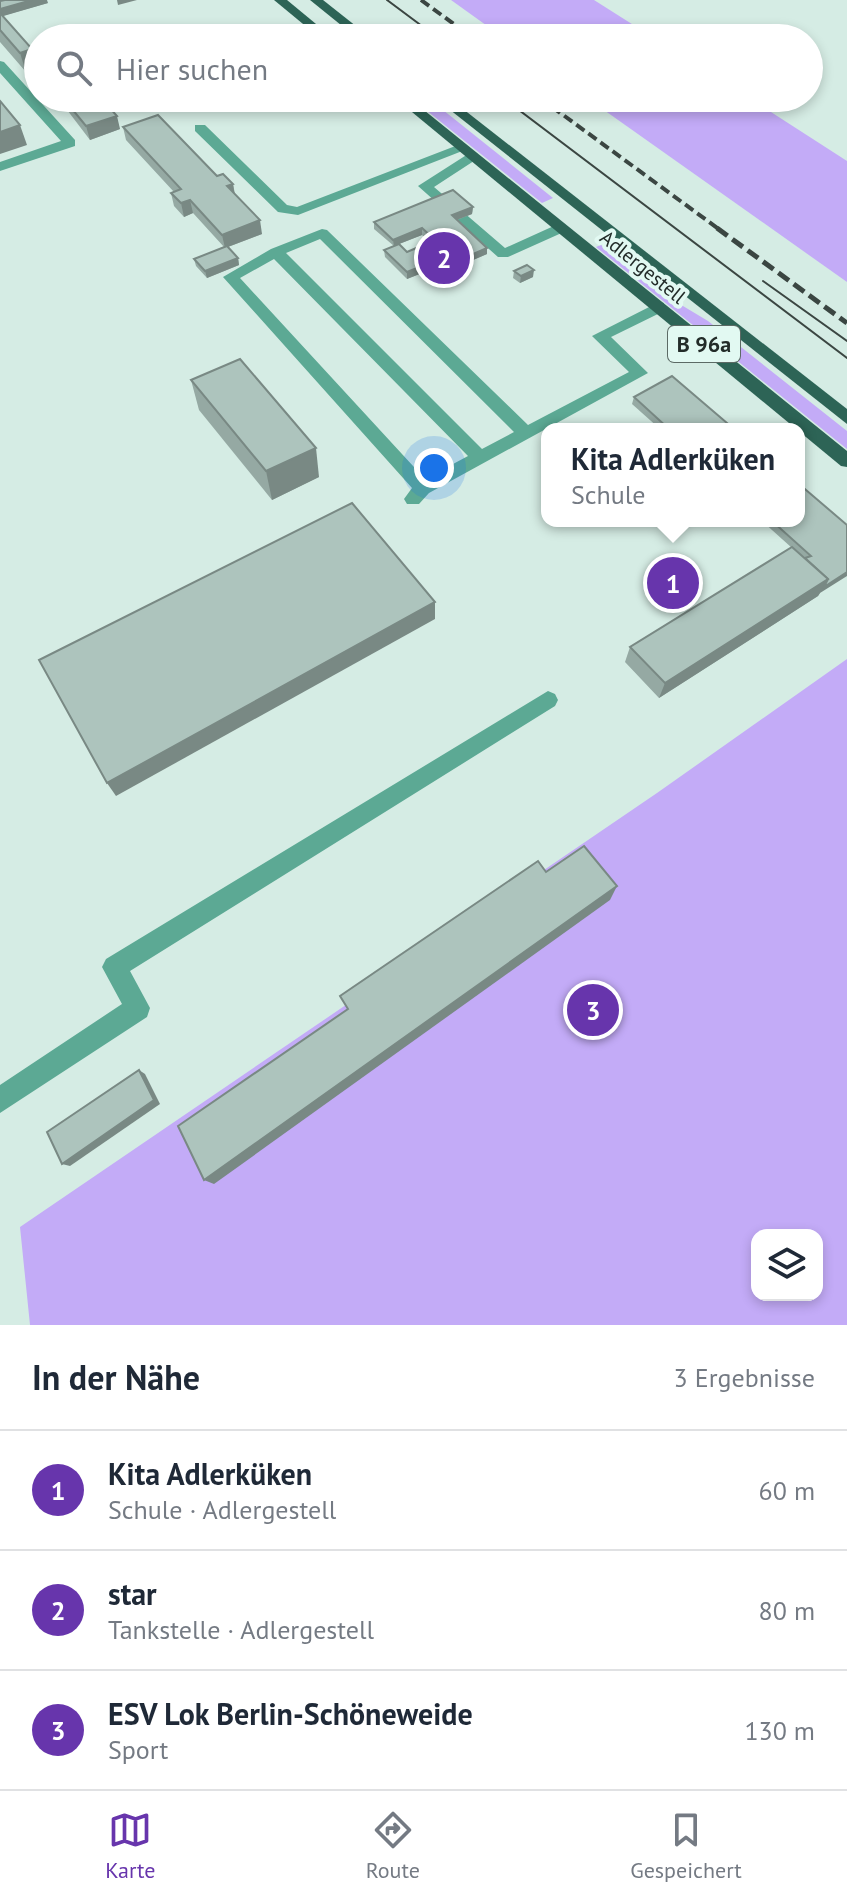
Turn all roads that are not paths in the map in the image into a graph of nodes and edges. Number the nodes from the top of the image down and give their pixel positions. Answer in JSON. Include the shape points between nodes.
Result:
{"nodes":[{"id":1,"x":280,"y":0,"type":"edge"},
{"id":2,"x":316,"y":0,"type":"edge"},
{"id":3,"x":310,"y":24,"type":"edge"},
{"id":4,"x":347,"y":24,"type":"edge"},
{"id":5,"x":0,"y":65,"type":"edge"},
{"id":6,"x":24,"y":92,"type":"edge"},
{"id":7,"x":42,"y":112,"type":"edge"},
{"id":8,"x":418,"y":112,"type":"edge"},
{"id":9,"x":459,"y":112,"type":"edge"},
{"id":10,"x":200,"y":128,"type":"dead end"},
{"id":11,"x":468,"y":152,"type":"junction"},
{"id":12,"x":0,"y":167,"type":"edge"},
{"id":13,"x":590,"y":215,"type":"junction"},
{"id":14,"x":561,"y":228,"type":"junction"},
{"id":15,"x":276,"y":252,"type":"junction"},
{"id":16,"x":659,"y":307,"type":"junction"},
{"id":17,"x":847,"y":418,"type":"edge"},
{"id":18,"x":547,"y":423,"type":"edge"},
{"id":19,"x":801,"y":423,"type":"edge"},
{"id":20,"x":541,"y":426,"type":"edge"},
{"id":21,"x":805,"y":427,"type":"edge"},
{"id":22,"x":527,"y":434,"type":"junction"},
{"id":23,"x":481,"y":459,"type":"junction"},
{"id":24,"x":847,"y":461,"type":"edge"},
{"id":25,"x":548,"y":700,"type":"dead end"},
{"id":26,"x":0,"y":1100,"type":"edge"}],
"edges":[{"from":1,"to":3,"type":"main road"},
{"from":2,"to":4,"type":"main road"},
{"from":5,"to":6,"type":"lane"},
{"from":7,"to":12,"type":"lane","via":[[70,143]]},
{"from":8,"to":11,"type":"main road","name":"Adlergestell","number":"B 96a"},
{"from":9,"to":13,"type":"main road","name":"Adlergestell","number":"B 96a"},
{"from":10,"to":11,"type":"lane","via":[[283,209],[298,211]]},
{"from":11,"to":14,"type":"main road","name":"Adlergestell","number":"B 96a"},
{"from":11,"to":14,"type":"lane","via":[[425,186],[503,254]]},
{"from":13,"to":14,"type":"main road","name":"Adlergestell"},
{"from":13,"to":17,"type":"main road","name":"Adlergestell","number":"B 96a"},
{"from":14,"to":16,"type":"main road","name":"Adlergestell","number":"B 96a"},
{"from":15,"to":22,"type":"lane","via":[[322,233]]},
{"from":15,"to":23,"type":"lane"},
{"from":15,"to":23,"type":"lane","via":[[231,277],[418,493]]},
{"from":16,"to":18,"type":"lane","via":[[600,336],[640,373]]},
{"from":16,"to":19,"type":"main road","name":"Adlergestell","number":"B 96a"},
{"from":20,"to":22,"type":"lane"},
{"from":21,"to":24,"type":"main road","name":"Adlergestell","number":"B 96a"},
{"from":22,"to":23,"type":"lane"},
{"from":25,"to":26,"type":"lane","via":[[114,967],[138,1008]]}]}
